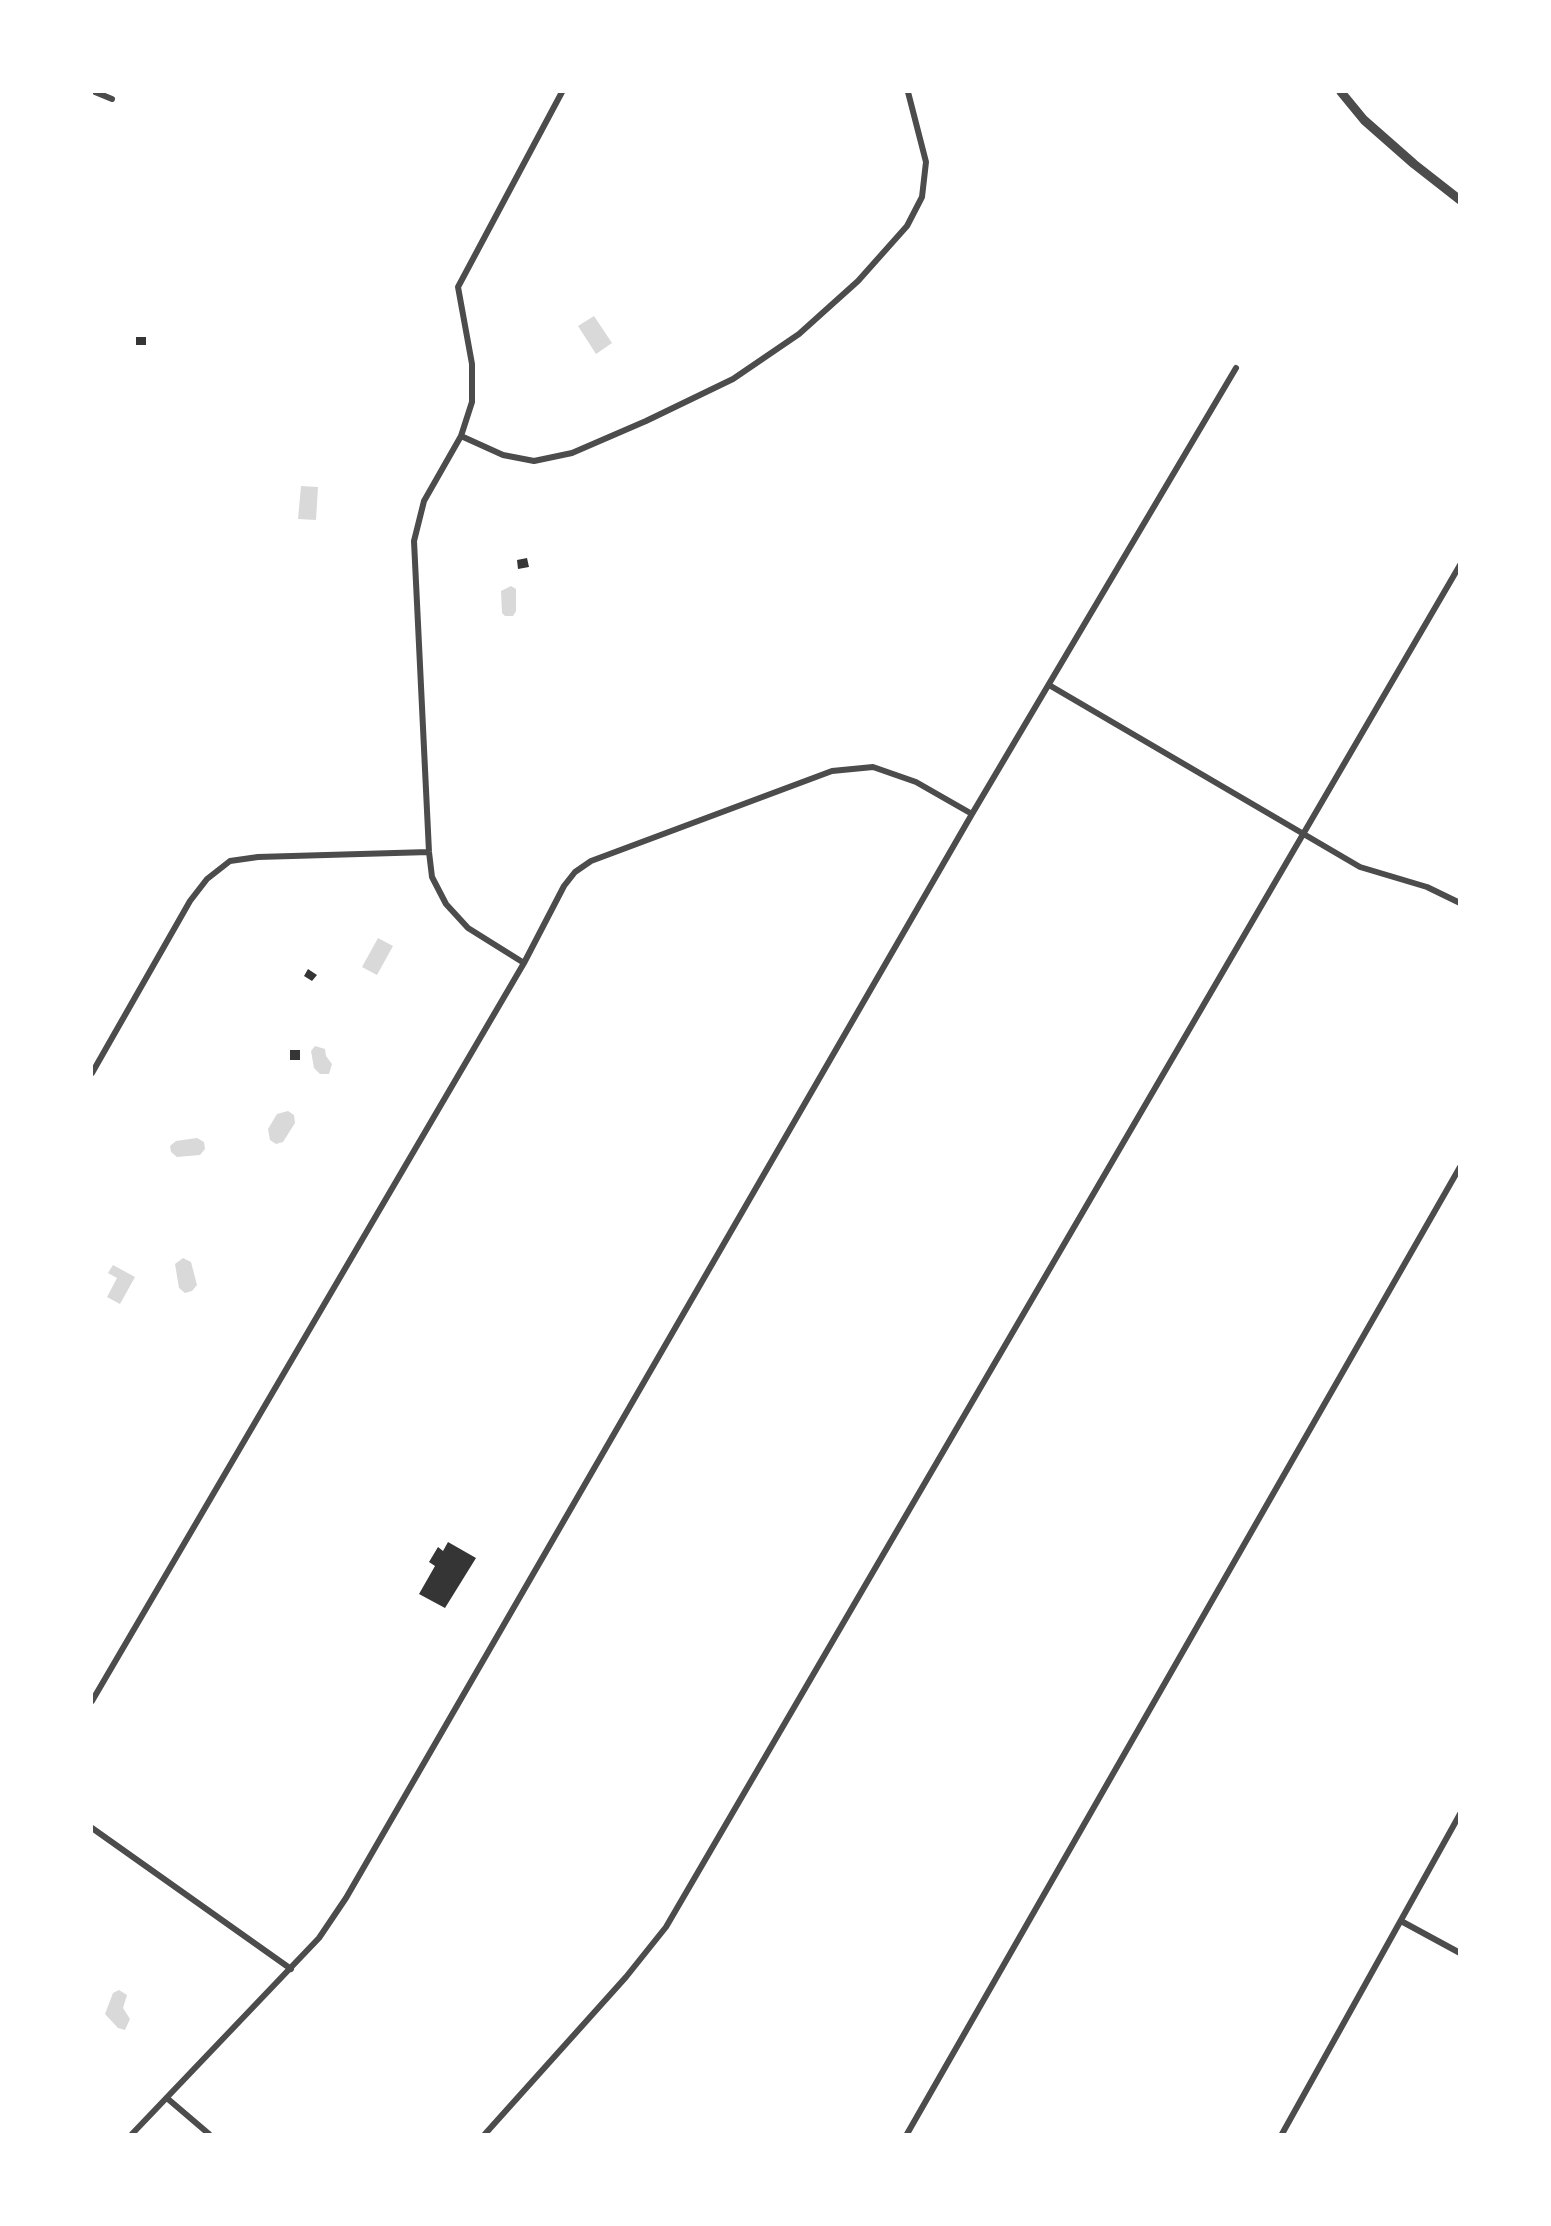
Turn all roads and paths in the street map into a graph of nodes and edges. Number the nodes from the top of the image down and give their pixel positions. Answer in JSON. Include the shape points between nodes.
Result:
{"nodes":[{"id":1,"x":95,"y":92,"type":"edge"},
{"id":2,"x":562,"y":92,"type":"edge"},
{"id":3,"x":908,"y":92,"type":"edge"},
{"id":4,"x":1341,"y":92,"type":"edge"},
{"id":5,"x":112,"y":99,"type":"dead end"},
{"id":6,"x":1460,"y":200,"type":"edge"},
{"id":7,"x":1236,"y":368,"type":"dead end"},
{"id":8,"x":460,"y":436,"type":"junction"},
{"id":9,"x":1460,"y":565,"type":"edge"},
{"id":10,"x":1049,"y":685,"type":"junction"},
{"id":11,"x":972,"y":814,"type":"junction"},
{"id":12,"x":1303,"y":835,"type":"junction"},
{"id":13,"x":429,"y":852,"type":"junction"},
{"id":14,"x":1460,"y":903,"type":"edge"},
{"id":15,"x":524,"y":963,"type":"junction"},
{"id":16,"x":92,"y":1073,"type":"edge"},
{"id":17,"x":1460,"y":1167,"type":"edge"},
{"id":18,"x":92,"y":1701,"type":"edge"},
{"id":19,"x":1460,"y":1814,"type":"edge"},
{"id":20,"x":92,"y":1828,"type":"edge"},
{"id":21,"x":1401,"y":1921,"type":"junction"},
{"id":22,"x":1460,"y":1953,"type":"edge"},
{"id":23,"x":291,"y":1969,"type":"junction"},
{"id":24,"x":168,"y":2099,"type":"junction"},
{"id":25,"x":132,"y":2134,"type":"edge"},
{"id":26,"x":209,"y":2134,"type":"edge"},
{"id":27,"x":485,"y":2134,"type":"edge"},
{"id":28,"x":907,"y":2134,"type":"edge"},
{"id":29,"x":1282,"y":2134,"type":"edge"}],
"edges":[{"from":1,"to":5,"type":"street"},
{"from":2,"to":8,"type":"street","via":[[458,287],[472,364],[472,402]]},
{"from":3,"to":8,"type":"street","via":[[926,162],[922,197],[908,226],[858,281],[799,334],[733,379],[572,453],[534,461],[503,455]]},
{"from":4,"to":6,"type":"street","via":[[1365,120]]},
{"from":7,"to":10,"type":"street"},
{"from":8,"to":13,"type":"street","via":[[424,501],[414,541]]},
{"from":9,"to":12,"type":"street"},
{"from":10,"to":11,"type":"street"},
{"from":10,"to":12,"type":"street"},
{"from":11,"to":15,"type":"street","via":[[916,782],[873,767],[832,771],[591,861],[564,886]]},
{"from":11,"to":23,"type":"street","via":[[346,1898],[319,1938]]},
{"from":12,"to":14,"type":"street","via":[[1360,867],[1427,887]]},
{"from":12,"to":27,"type":"street","via":[[666,1927]]},
{"from":13,"to":15,"type":"street","via":[[432,877],[446,904],[468,928]]},
{"from":13,"to":16,"type":"street","via":[[230,861],[207,879],[190,901]]},
{"from":15,"to":18,"type":"street"},
{"from":17,"to":28,"type":"street"},
{"from":19,"to":21,"type":"street"},
{"from":20,"to":23,"type":"street"},
{"from":21,"to":22,"type":"street"},
{"from":21,"to":29,"type":"street"},
{"from":23,"to":24,"type":"street"},
{"from":24,"to":25,"type":"street"},
{"from":24,"to":26,"type":"street"}]}
